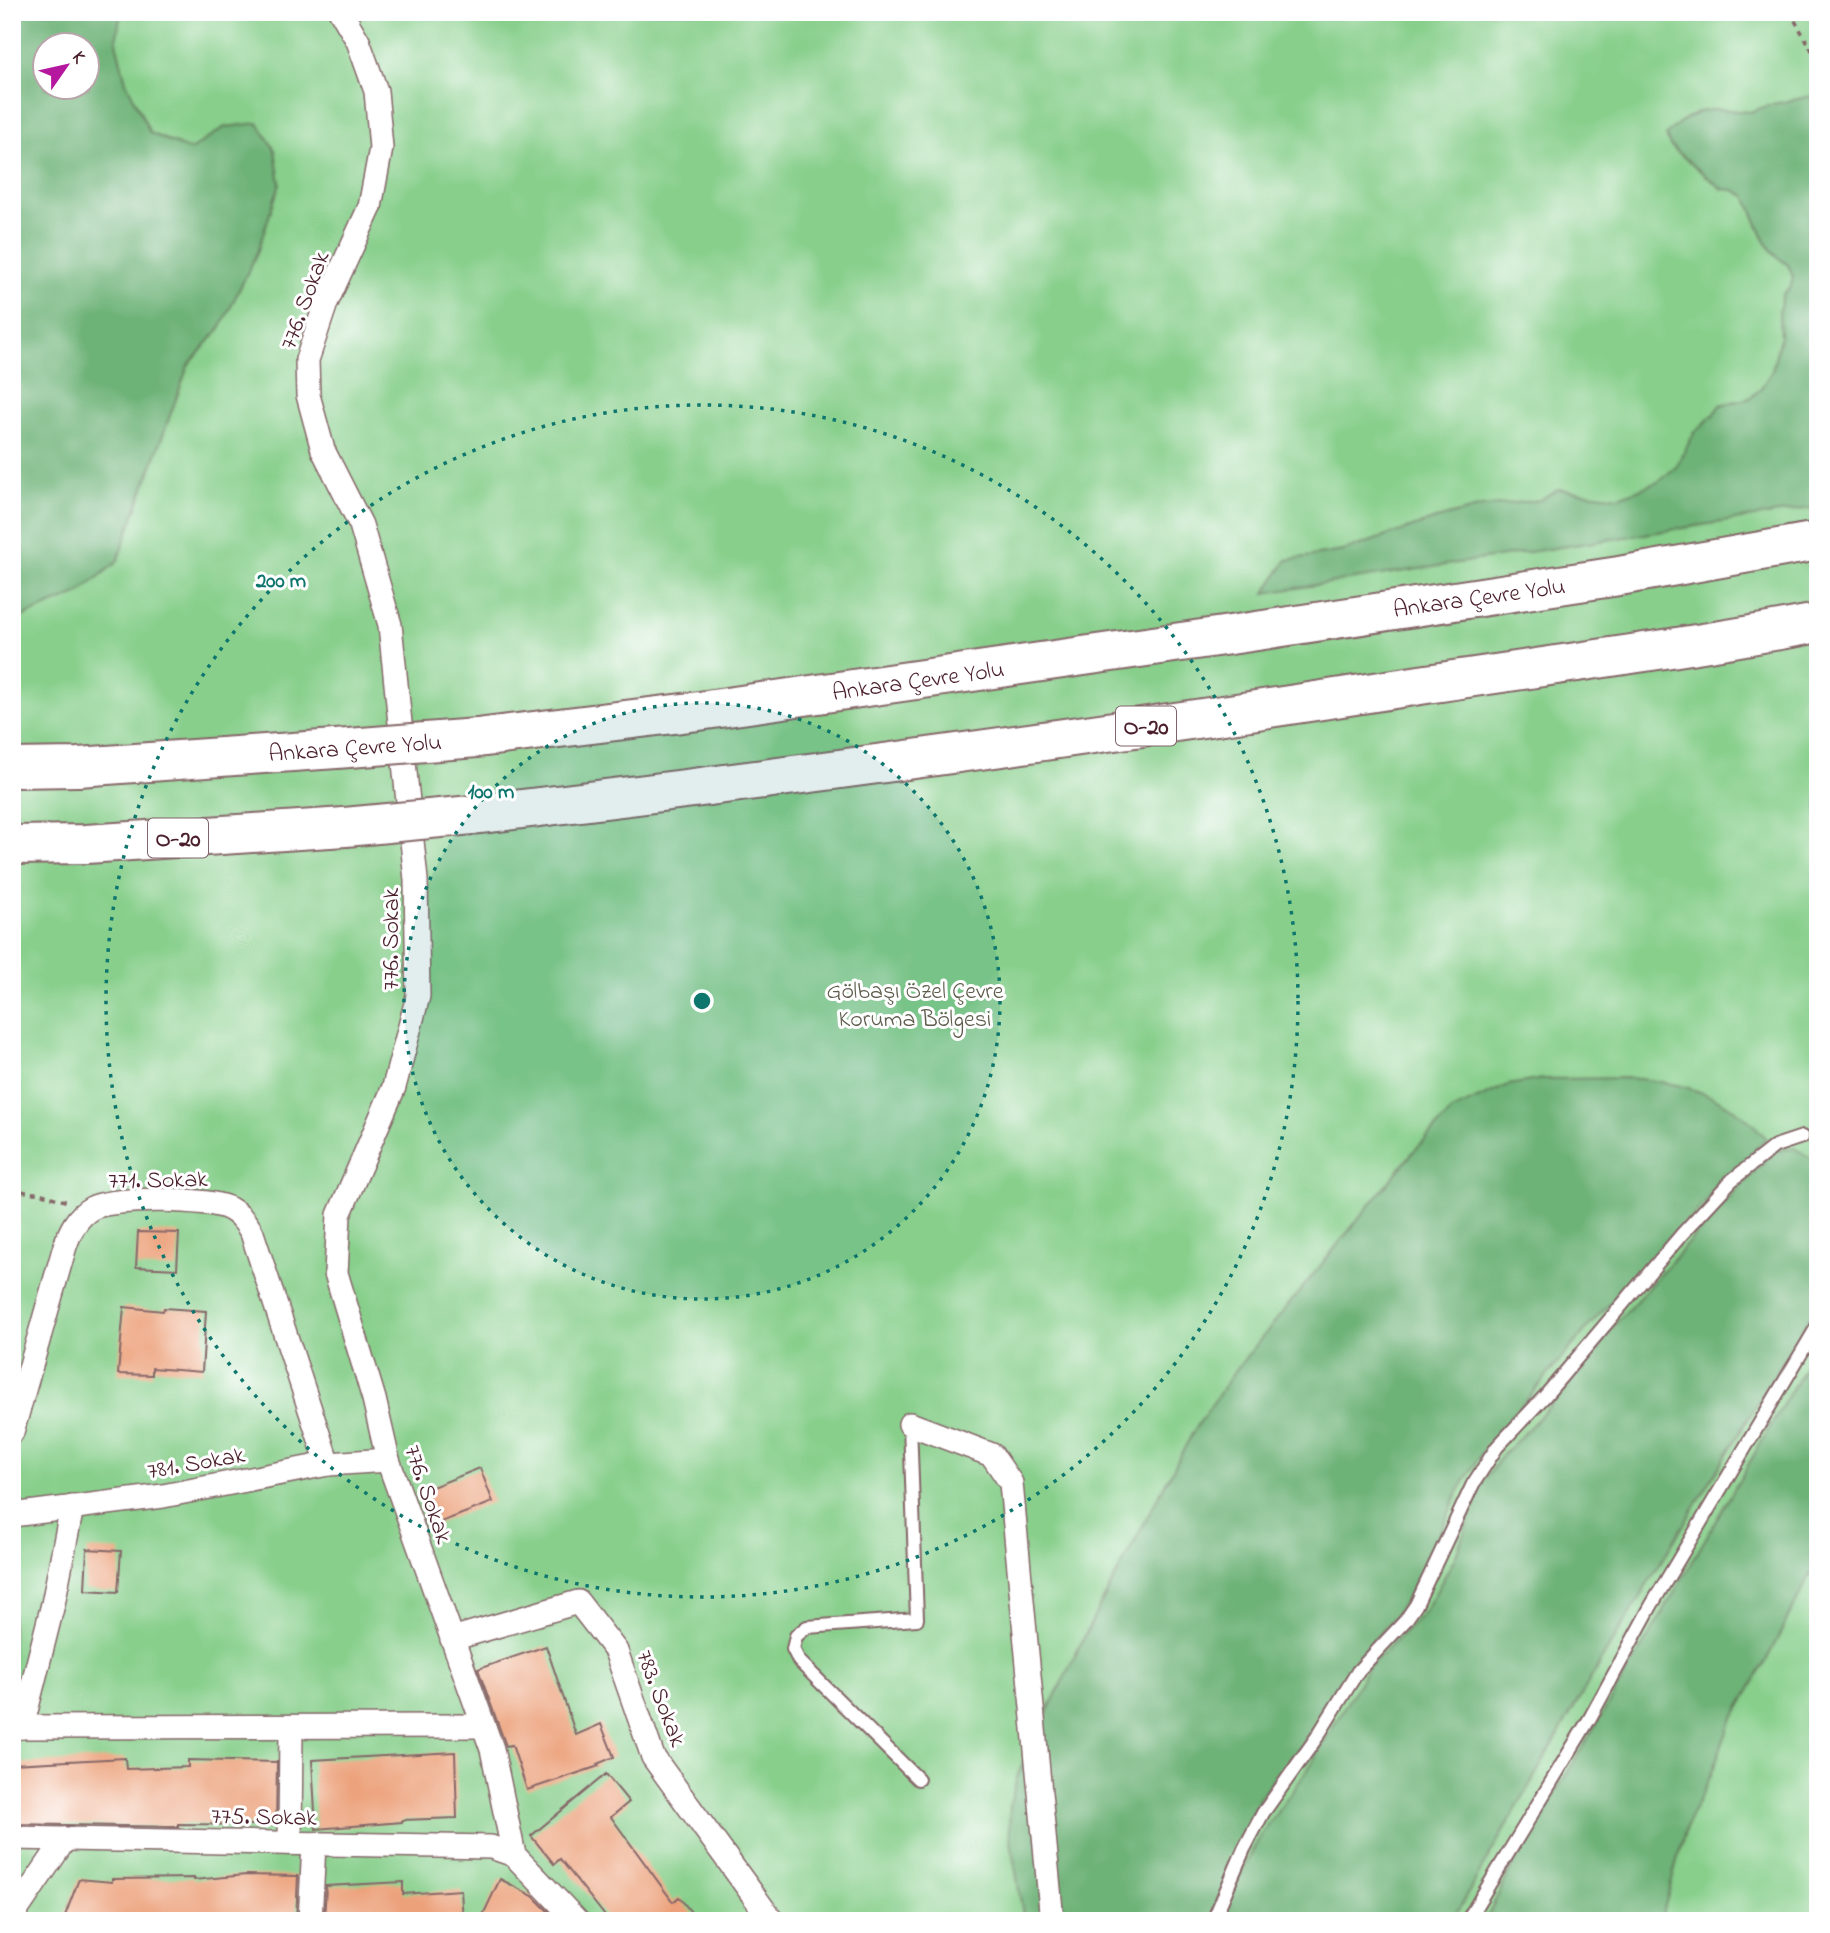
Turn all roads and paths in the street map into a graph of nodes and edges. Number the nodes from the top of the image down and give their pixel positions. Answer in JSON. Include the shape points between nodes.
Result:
{"nodes":[{"id":1,"x":341,"y":12,"type":"edge"},
{"id":2,"x":1790,"y":12,"type":"edge"},
{"id":3,"x":1818,"y":61,"type":"edge"},
{"id":4,"x":1818,"y":541,"type":"edge"},
{"id":5,"x":1818,"y":623,"type":"edge"},
{"id":6,"x":12,"y":768,"type":"edge"},
{"id":7,"x":12,"y":845,"type":"edge"},
{"id":8,"x":1802,"y":1137,"type":"dead end"},
{"id":9,"x":12,"y":1190,"type":"edge"},
{"id":10,"x":86,"y":1212,"type":"junction"},
{"id":11,"x":1818,"y":1325,"type":"edge"},
{"id":12,"x":909,"y":1424,"type":"joint"},
{"id":13,"x":12,"y":1432,"type":"edge"},
{"id":14,"x":388,"y":1460,"type":"junction"},
{"id":15,"x":328,"y":1464,"type":"junction"},
{"id":16,"x":72,"y":1507,"type":"junction"},
{"id":17,"x":12,"y":1515,"type":"edge"},
{"id":18,"x":452,"y":1639,"type":"junction"},
{"id":19,"x":484,"y":1726,"type":"junction"},
{"id":20,"x":17,"y":1727,"type":"edge"},
{"id":21,"x":290,"y":1727,"type":"junction"},
{"id":22,"x":918,"y":1779,"type":"dead end"},
{"id":23,"x":12,"y":1838,"type":"edge"},
{"id":24,"x":65,"y":1839,"type":"junction"},
{"id":25,"x":290,"y":1843,"type":"junction"},
{"id":26,"x":314,"y":1844,"type":"junction"},
{"id":27,"x":514,"y":1855,"type":"junction"},
{"id":28,"x":12,"y":1917,"type":"edge"},
{"id":29,"x":762,"y":1918,"type":"edge"},
{"id":30,"x":310,"y":1921,"type":"edge"},
{"id":31,"x":577,"y":1921,"type":"edge"},
{"id":32,"x":1052,"y":1921,"type":"edge"},
{"id":33,"x":1213,"y":1921,"type":"edge"},
{"id":34,"x":1466,"y":1921,"type":"edge"}],
"edges":[{"from":1,"to":14,"type":"street","name":"776. Sokak","via":[[358,41],[376,91],[381,148],[370,208],[307,360],[308,395],[323,450],[361,525],[390,625],[416,880],[418,996],[394,1087],[339,1215],[336,1273]]},
{"from":2,"to":3,"type":"path"},
{"from":4,"to":6,"type":"highway","name":"Ankara Çevre Yolu","bridge":true,"via":[[1619,576],[699,711],[477,738]]},
{"from":5,"to":7,"type":"highway","number":"O-20","bridge":true,"via":[[1241,713],[707,788],[345,827]]},
{"from":8,"to":33,"type":"lane","via":[[1775,1146],[1732,1180],[1497,1447],[1473,1484],[1416,1605],[1358,1671],[1263,1813]]},
{"from":9,"to":10,"type":"path","via":[[61,1198]]},
{"from":10,"to":13,"type":"street","name":"771. Sokak","via":[[70,1231]]},
{"from":10,"to":15,"type":"street","name":"771. Sokak","via":[[110,1202],[155,1200],[215,1203],[237,1214],[252,1233]]},
{"from":11,"to":34,"type":"lane","via":[[1590,1718]]},
{"from":12,"to":22,"type":"lane","via":[[917,1619],[807,1627],[793,1643],[799,1661]]},
{"from":12,"to":32,"type":"street","via":[[992,1455],[1012,1483]]},
{"from":14,"to":15,"type":"street","name":"781. Sokak"},
{"from":14,"to":18,"type":"street","name":"776. Sokak"},
{"from":15,"to":16,"type":"street","name":"781. Sokak","via":[[163,1496]]},
{"from":16,"to":17,"type":"street","name":"781. Sokak"},
{"from":16,"to":20,"type":"street","via":[[53,1604]]},
{"from":18,"to":19,"type":"street","name":"776. Sokak"},
{"from":18,"to":29,"type":"street","name":"783. Sokak","via":[[578,1602],[616,1651],[653,1757]]},
{"from":19,"to":21,"type":"street"},
{"from":19,"to":27,"type":"street","name":"776. Sokak"},
{"from":20,"to":21,"type":"street"},
{"from":21,"to":25,"type":"street"},
{"from":23,"to":24,"type":"street","name":"775. Sokak"},
{"from":24,"to":25,"type":"street","name":"775. Sokak"},
{"from":24,"to":28,"type":"street"},
{"from":25,"to":26,"type":"street","name":"775. Sokak"},
{"from":26,"to":27,"type":"street","name":"775. Sokak","via":[[491,1847]]},
{"from":26,"to":30,"type":"street"},
{"from":27,"to":31,"type":"street"}]}
